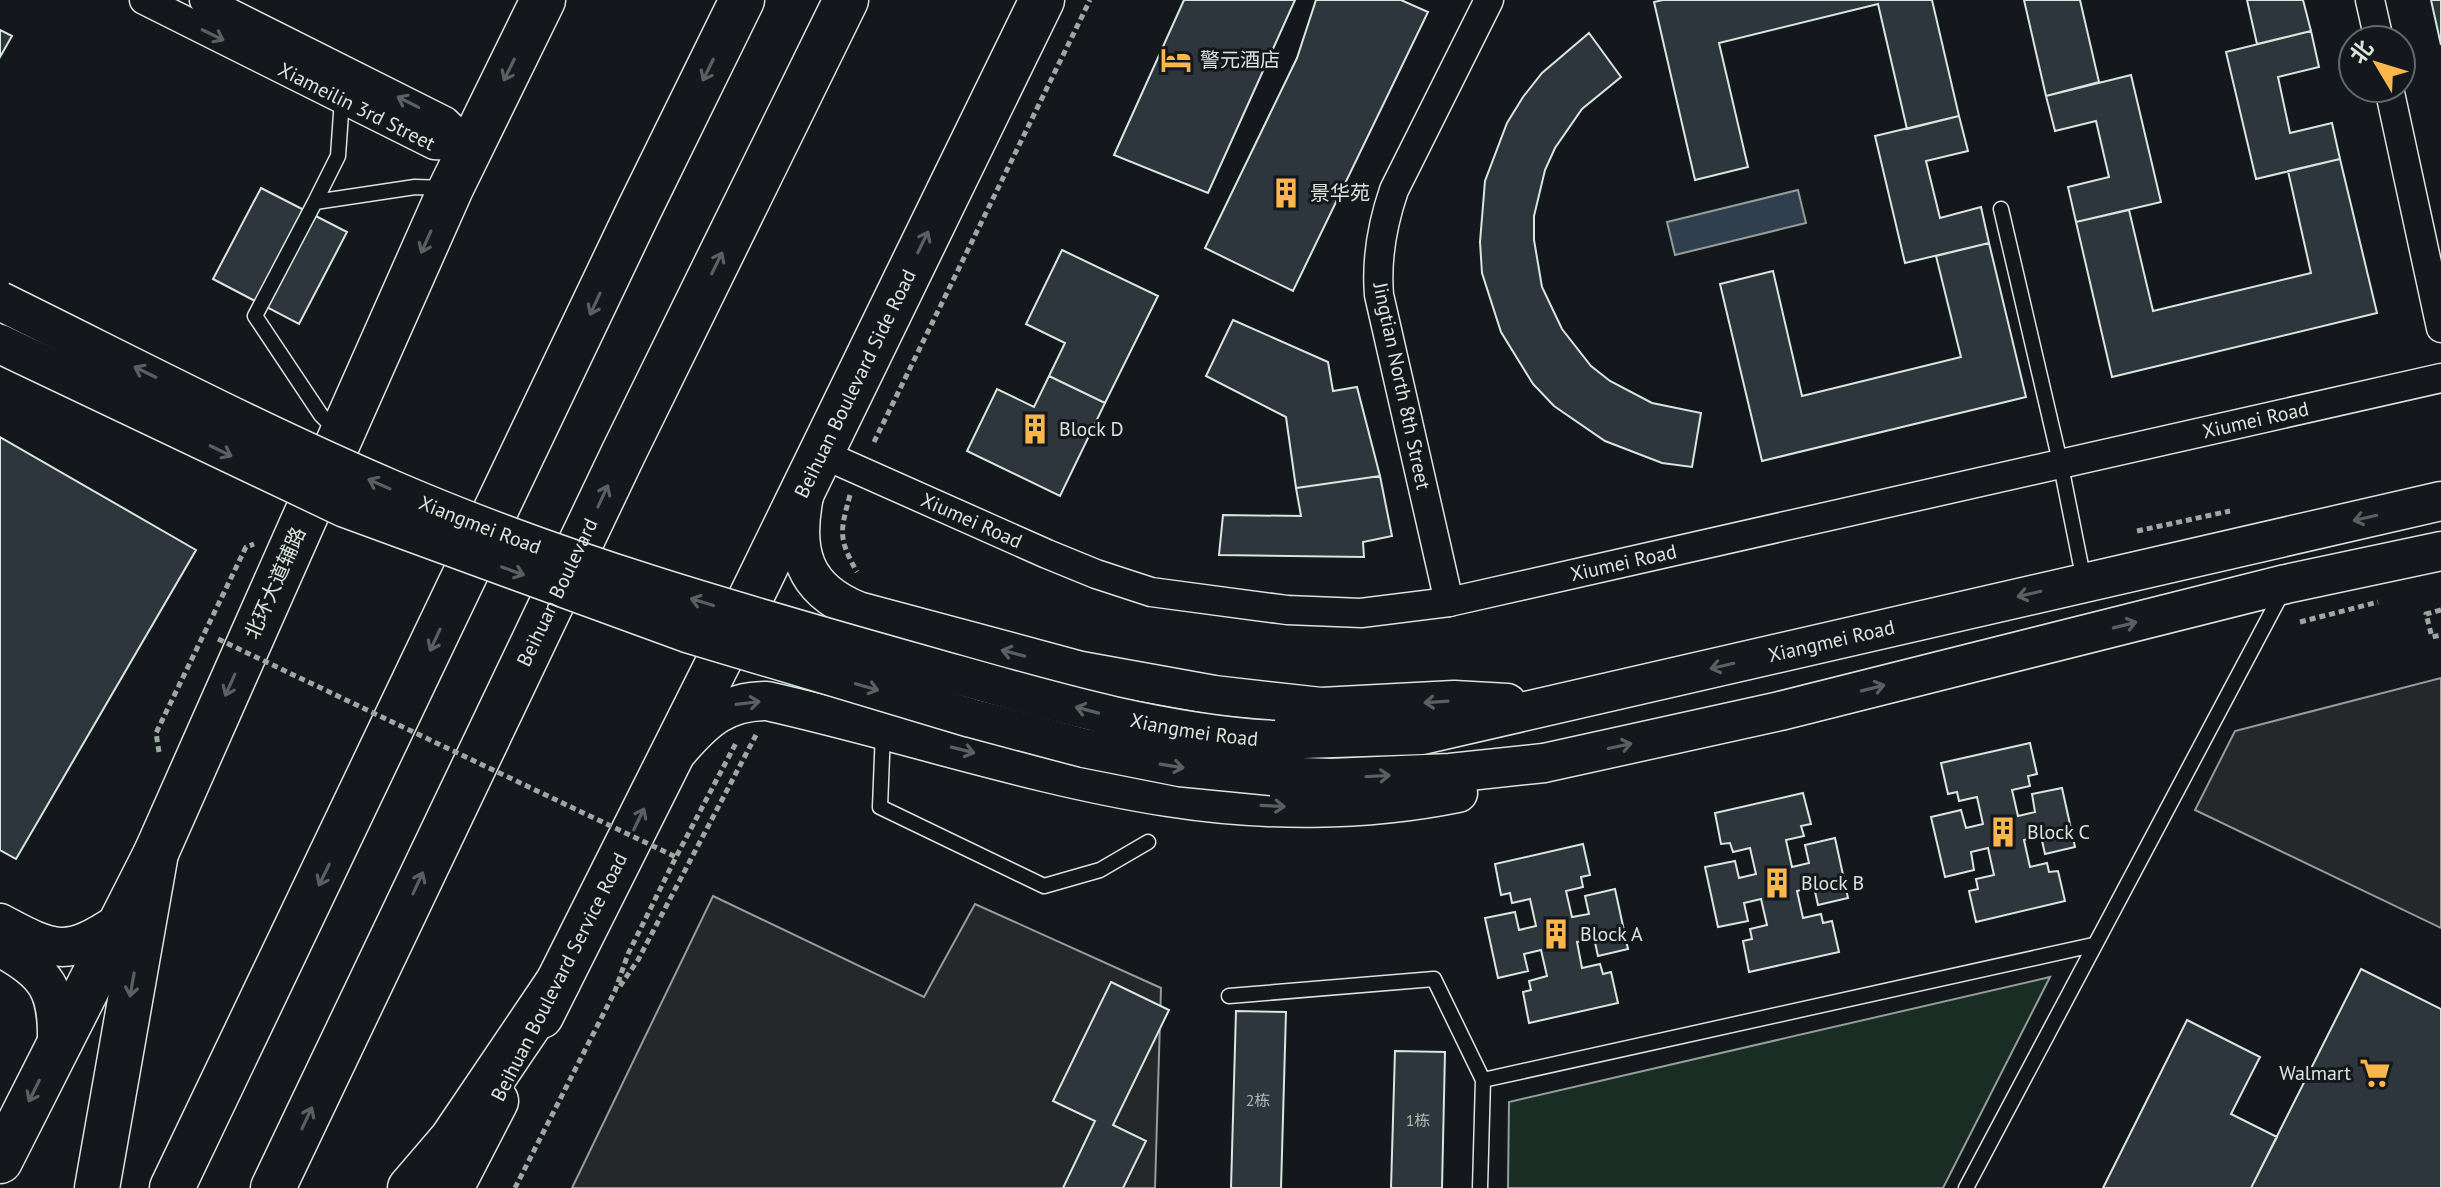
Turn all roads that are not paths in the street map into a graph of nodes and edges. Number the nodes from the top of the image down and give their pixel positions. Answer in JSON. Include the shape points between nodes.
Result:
{"nodes":[{"id":1,"x":144,"y":0,"type":"edge"},
{"id":2,"x":204,"y":0,"type":"edge"},
{"id":3,"x":543,"y":0,"type":"edge"},
{"id":4,"x":742,"y":0,"type":"edge"},
{"id":5,"x":1042,"y":0,"type":"edge"},
{"id":6,"x":1489,"y":0,"type":"edge"},
{"id":7,"x":2370,"y":0,"type":"edge"},
{"id":8,"x":846,"y":1,"type":"edge"},
{"id":9,"x":2375,"y":24,"type":"edge"},
{"id":10,"x":342,"y":99,"type":"junction"},
{"id":11,"x":2392,"y":104,"type":"edge"},
{"id":12,"x":472,"y":147,"type":"junction"},
{"id":13,"x":451,"y":188,"type":"junction"},
{"id":14,"x":315,"y":202,"type":"junction"},
{"id":15,"x":2001,"y":209,"type":"dead end"},
{"id":16,"x":0,"y":301,"type":"edge"},
{"id":17,"x":2441,"y":328,"type":"edge"},
{"id":18,"x":0,"y":344,"type":"edge"},
{"id":19,"x":2441,"y":378,"type":"edge"},
{"id":20,"x":341,"y":434,"type":"junction"},
{"id":21,"x":814,"y":466,"type":"junction"},
{"id":22,"x":2061,"y":466,"type":"junction"},
{"id":23,"x":2441,"y":501,"type":"edge"},
{"id":24,"x":2441,"y":551,"type":"edge"},
{"id":25,"x":2084,"y":581,"type":"junction"},
{"id":26,"x":2286,"y":584,"type":"junction"},
{"id":27,"x":860,"y":595,"type":"junction"},
{"id":28,"x":1449,"y":602,"type":"junction"},
{"id":29,"x":1541,"y":708,"type":"junction"},
{"id":30,"x":833,"y":718,"type":"junction"},
{"id":31,"x":883,"y":731,"type":"junction"},
{"id":32,"x":1273,"y":758,"type":"junction"},
{"id":33,"x":1544,"y":763,"type":"junction"},
{"id":34,"x":666,"y":765,"type":"junction"},
{"id":35,"x":1148,"y":842,"type":"dead end"},
{"id":36,"x":156,"y":853,"type":"junction"},
{"id":37,"x":120,"y":922,"type":"junction"},
{"id":38,"x":0,"y":923,"type":"edge"},
{"id":39,"x":2093,"y":945,"type":"junction"},
{"id":40,"x":24,"y":952,"type":"edge"},
{"id":41,"x":558,"y":982,"type":"junction"},
{"id":42,"x":1229,"y":996,"type":"dead end"},
{"id":43,"x":57,"y":1044,"type":"junction"},
{"id":44,"x":1483,"y":1080,"type":"junction"},
{"id":45,"x":0,"y":1161,"type":"edge"},
{"id":46,"x":97,"y":1188,"type":"edge"},
{"id":47,"x":172,"y":1188,"type":"edge"},
{"id":48,"x":273,"y":1188,"type":"edge"},
{"id":49,"x":410,"y":1188,"type":"edge"},
{"id":50,"x":451,"y":1188,"type":"edge"},
{"id":51,"x":1480,"y":1188,"type":"edge"},
{"id":52,"x":1966,"y":1188,"type":"edge"}],
"edges":[{"from":1,"to":10,"type":"street","name":"Xiameilin 3rd Street","one_way":true},
{"from":12,"to":2,"type":"street","name":"Xiameilin 3rd Street","one_way":true,"via":[[445,121]]},
{"from":3,"to":12,"type":"main road","name":"北环大道辅路","one_way":true},
{"from":4,"to":47,"type":"main road","one_way":true},
{"from":21,"to":5,"type":"main road","name":"Beihuan Boulevard Side Road","one_way":true},
{"from":6,"to":28,"type":"street","name":"Jingtian North 8th Street","via":[[1394,190],[1378,254],[1379,295]]},
{"from":7,"to":9,"type":"street"},
{"from":48,"to":8,"type":"main road","name":"Beihuan Boulevard","one_way":true},
{"from":10,"to":12,"type":"street","name":"Xiameilin 3rd Street","via":[[434,145]]},
{"from":10,"to":14,"type":"lane","via":[[338,156]]},
{"from":11,"to":17,"type":"street"},
{"from":12,"to":13,"type":"main road","name":"北环大道辅路"},
{"from":13,"to":14,"type":"lane","via":[[415,187]]},
{"from":13,"to":20,"type":"main road","name":"北环大道辅路","one_way":true},
{"from":14,"to":20,"type":"lane","via":[[255,316],[321,415]]},
{"from":15,"to":22,"type":"lane"},
{"from":32,"to":16,"type":"main road","name":"Xiangmei Road","one_way":true,"bridge":true,"via":[[736,612],[601,569],[367,479]]},
{"from":18,"to":32,"type":"main road","name":"Xiangmei Road","one_way":true,"bridge":true,"via":[[345,508],[687,633],[1084,748],[1180,767]]},
{"from":19,"to":22,"type":"street","name":"Xiumei Road"},
{"from":20,"to":36,"type":"main road","name":"北环大道辅路","one_way":true},
{"from":21,"to":27,"type":"main road","via":[[799,521],[804,564],[832,598]]},
{"from":21,"to":28,"type":"street","name":"Xiumei Road","via":[[1151,592],[1287,610],[1361,613]]},
{"from":21,"to":34,"type":"main road","name":"Beihuan Boulevard Side Road"},
{"from":22,"to":25,"type":"lane"},
{"from":22,"to":28,"type":"street","name":"Xiumei Road"},
{"from":23,"to":25,"type":"main road","name":"Xiangmei Road","one_way":true},
{"from":24,"to":26,"type":"main road","name":"Xiangmei Road"},
{"from":25,"to":29,"type":"main road","name":"Xiangmei Road","one_way":true},
{"from":33,"to":26,"type":"main road","name":"Xiangmei Road","one_way":true,"via":[[1780,711]]},
{"from":26,"to":39,"type":"lane"},
{"from":29,"to":27,"type":"main road","one_way":true,"via":[[1493,700],[1321,707],[1214,695],[1081,671]]},
{"from":27,"to":30,"type":"main road","via":[[816,644],[809,662],[810,683]]},
{"from":29,"to":32,"type":"main road","name":"Xiangmei Road","via":[[1422,735]]},
{"from":30,"to":31,"type":"main road"},
{"from":34,"to":30,"type":"main road","one_way":true,"via":[[729,705],[767,701]]},
{"from":31,"to":33,"type":"main road","one_way":true,"via":[[1167,797],[1282,807],[1389,804],[1456,794]]},
{"from":31,"to":35,"type":"lane","via":[[880,807],[1044,886],[1100,870]]},
{"from":32,"to":33,"type":"main road","name":"Xiangmei Road","one_way":true,"via":[[1331,778]]},
{"from":41,"to":34,"type":"main road","name":"Beihuan Boulevard Service Road","one_way":true},
{"from":36,"to":37,"type":"main road","name":"北环大道辅路"},
{"from":36,"to":46,"type":"main road","one_way":true},
{"from":37,"to":40,"type":"main road","via":[[70,948]]},
{"from":37,"to":43,"type":"main road","name":"北环大道辅路"},
{"from":38,"to":40,"type":"main road"},
{"from":39,"to":44,"type":"lane"},
{"from":39,"to":52,"type":"lane"},
{"from":40,"to":43,"type":"main road","via":[[55,999]]},
{"from":41,"to":49,"type":"main road","via":[[452,1139]]},
{"from":41,"to":50,"type":"main road","name":"Beihuan Boulevard Service Road"},
{"from":42,"to":44,"type":"lane","via":[[1434,979]]},
{"from":43,"to":45,"type":"main road","name":"北环大道辅路","one_way":true},
{"from":44,"to":51,"type":"lane"}]}
